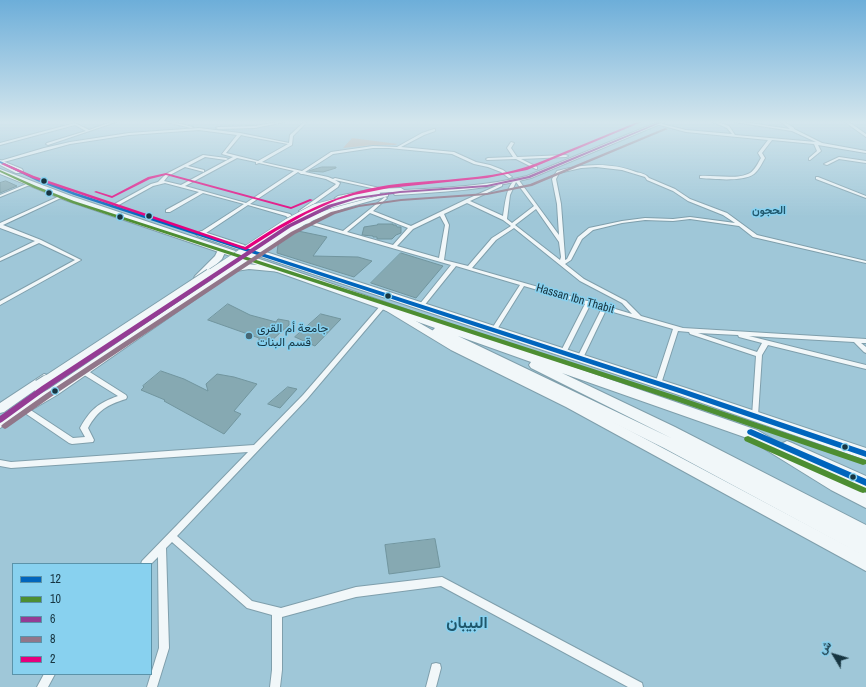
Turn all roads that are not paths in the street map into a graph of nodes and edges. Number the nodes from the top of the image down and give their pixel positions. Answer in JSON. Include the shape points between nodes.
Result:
{"nodes":[{"id":1,"x":27,"y":154,"type":"edge"},
{"id":2,"x":30,"y":154,"type":"edge"},
{"id":3,"x":224,"y":154,"type":"edge"},
{"id":4,"x":272,"y":154,"type":"edge"},
{"id":5,"x":330,"y":154,"type":"edge"},
{"id":6,"x":455,"y":154,"type":"edge"},
{"id":7,"x":513,"y":154,"type":"edge"},
{"id":8,"x":571,"y":154,"type":"edge"},
{"id":9,"x":580,"y":154,"type":"edge"},
{"id":10,"x":761,"y":154,"type":"edge"},
{"id":11,"x":816,"y":154,"type":"edge"},
{"id":12,"x":566,"y":156,"type":"junction"},
{"id":13,"x":236,"y":157,"type":"junction"},
{"id":14,"x":515,"y":157,"type":"junction"},
{"id":15,"x":226,"y":159,"type":"dead end"},
{"id":16,"x":488,"y":159,"type":"dead end"},
{"id":17,"x":810,"y":159,"type":"dead end"},
{"id":18,"x":257,"y":162,"type":"junction"},
{"id":19,"x":866,"y":162,"type":"edge"},
{"id":20,"x":0,"y":164,"type":"edge"},
{"id":21,"x":826,"y":164,"type":"dead end"},
{"id":22,"x":184,"y":166,"type":"junction"},
{"id":23,"x":536,"y":168,"type":"junction"},
{"id":24,"x":203,"y":171,"type":"dead end"},
{"id":25,"x":299,"y":173,"type":"junction"},
{"id":26,"x":701,"y":177,"type":"dead end"},
{"id":27,"x":327,"y":178,"type":"junction"},
{"id":28,"x":817,"y":178,"type":"dead end"},
{"id":29,"x":514,"y":180,"type":"junction"},
{"id":30,"x":160,"y":183,"type":"junction"},
{"id":31,"x":30,"y":184,"type":"junction"},
{"id":32,"x":501,"y":184,"type":"junction"},
{"id":33,"x":181,"y":187,"type":"junction"},
{"id":34,"x":202,"y":192,"type":"junction"},
{"id":35,"x":382,"y":194,"type":"junction"},
{"id":36,"x":0,"y":196,"type":"edge"},
{"id":37,"x":63,"y":196,"type":"junction"},
{"id":38,"x":866,"y":197,"type":"edge"},
{"id":39,"x":466,"y":201,"type":"junction"},
{"id":40,"x":248,"y":204,"type":"junction"},
{"id":41,"x":113,"y":206,"type":"junction"},
{"id":42,"x":536,"y":206,"type":"junction"},
{"id":43,"x":168,"y":211,"type":"dead end"},
{"id":44,"x":370,"y":211,"type":"junction"},
{"id":45,"x":301,"y":212,"type":"junction"},
{"id":46,"x":441,"y":213,"type":"junction"},
{"id":47,"x":290,"y":217,"type":"junction"},
{"id":48,"x":505,"y":219,"type":"junction"},
{"id":49,"x":304,"y":221,"type":"junction"},
{"id":50,"x":0,"y":225,"type":"edge"},
{"id":51,"x":738,"y":225,"type":"junction"},
{"id":52,"x":513,"y":226,"type":"junction"},
{"id":53,"x":411,"y":228,"type":"junction"},
{"id":54,"x":344,"y":232,"type":"junction"},
{"id":55,"x":201,"y":234,"type":"junction"},
{"id":56,"x":39,"y":241,"type":"junction"},
{"id":57,"x":272,"y":241,"type":"junction"},
{"id":58,"x":562,"y":242,"type":"junction"},
{"id":59,"x":394,"y":247,"type":"junction"},
{"id":60,"x":244,"y":248,"type":"junction"},
{"id":61,"x":222,"y":250,"type":"junction"},
{"id":62,"x":234,"y":254,"type":"junction"},
{"id":63,"x":252,"y":255,"type":"junction"},
{"id":64,"x":0,"y":260,"type":"edge"},
{"id":65,"x":441,"y":260,"type":"junction"},
{"id":66,"x":866,"y":262,"type":"edge"},
{"id":67,"x":455,"y":264,"type":"junction"},
{"id":68,"x":561,"y":264,"type":"junction"},
{"id":69,"x":282,"y":266,"type":"junction"},
{"id":70,"x":469,"y":268,"type":"junction"},
{"id":71,"x":198,"y":278,"type":"junction"},
{"id":72,"x":218,"y":279,"type":"junction"},
{"id":73,"x":522,"y":284,"type":"junction"},
{"id":74,"x":0,"y":302,"type":"edge"},
{"id":75,"x":588,"y":302,"type":"junction"},
{"id":76,"x":401,"y":305,"type":"junction"},
{"id":77,"x":421,"y":306,"type":"junction"},
{"id":78,"x":385,"y":307,"type":"junction"},
{"id":79,"x":605,"y":307,"type":"junction"},
{"id":80,"x":640,"y":317,"type":"junction"},
{"id":81,"x":680,"y":329,"type":"junction"},
{"id":82,"x":494,"y":330,"type":"junction"},
{"id":83,"x":727,"y":333,"type":"junction"},
{"id":84,"x":856,"y":340,"type":"junction"},
{"id":85,"x":866,"y":341,"type":"edge"},
{"id":86,"x":766,"y":342,"type":"junction"},
{"id":87,"x":866,"y":351,"type":"edge"},
{"id":88,"x":563,"y":353,"type":"junction"},
{"id":89,"x":759,"y":355,"type":"junction"},
{"id":90,"x":580,"y":358,"type":"junction"},
{"id":91,"x":866,"y":367,"type":"edge"},
{"id":92,"x":83,"y":371,"type":"junction"},
{"id":93,"x":658,"y":384,"type":"junction"},
{"id":94,"x":42,"y":387,"type":"junction"},
{"id":95,"x":24,"y":409,"type":"junction"},
{"id":96,"x":0,"y":410,"type":"edge"},
{"id":97,"x":755,"y":416,"type":"junction"},
{"id":98,"x":0,"y":420,"type":"edge"},
{"id":99,"x":0,"y":423,"type":"edge"},
{"id":100,"x":255,"y":448,"type":"junction"},
{"id":101,"x":866,"y":454,"type":"edge"},
{"id":102,"x":0,"y":463,"type":"edge"},
{"id":103,"x":11,"y":465,"type":"junction"},
{"id":104,"x":0,"y":468,"type":"edge"},
{"id":105,"x":866,"y":483,"type":"edge"},
{"id":106,"x":866,"y":501,"type":"edge"},
{"id":107,"x":866,"y":534,"type":"edge"},
{"id":108,"x":172,"y":536,"type":"junction"},
{"id":109,"x":162,"y":546,"type":"junction"},
{"id":110,"x":866,"y":549,"type":"edge"},
{"id":111,"x":146,"y":563,"type":"edge"},
{"id":112,"x":866,"y":564,"type":"edge"},
{"id":113,"x":277,"y":612,"type":"junction"},
{"id":114,"x":436,"y":668,"type":"dead end"},
{"id":115,"x":49,"y":675,"type":"edge"},
{"id":116,"x":42,"y":687,"type":"edge"},
{"id":117,"x":152,"y":687,"type":"edge"},
{"id":118,"x":276,"y":687,"type":"edge"},
{"id":119,"x":431,"y":687,"type":"edge"},
{"id":120,"x":638,"y":687,"type":"edge"}],
"edges":[{"from":1,"to":20,"type":"street"},
{"from":2,"to":20,"type":"street"},
{"from":3,"to":13,"type":"street"},
{"from":4,"to":18,"type":"street"},
{"from":5,"to":25,"type":"street"},
{"from":6,"to":29,"type":"street","via":[[502,171]]},
{"from":7,"to":14,"type":"street"},
{"from":8,"to":12,"type":"main road"},
{"from":9,"to":29,"type":"main road"},
{"from":10,"to":26,"type":"street","via":[[763,158],[760,165],[750,175]]},
{"from":11,"to":17,"type":"street"},
{"from":12,"to":14,"type":"street"},
{"from":12,"to":23,"type":"main road"},
{"from":13,"to":18,"type":"street"},
{"from":13,"to":33,"type":"street"},
{"from":14,"to":16,"type":"street"},
{"from":14,"to":23,"type":"street"},
{"from":15,"to":22,"type":"street","via":[[204,156]]},
{"from":18,"to":25,"type":"street"},
{"from":19,"to":21,"type":"street","via":[[839,158]]},
{"from":20,"to":31,"type":"highway"},
{"from":20,"to":41,"type":"highway"},
{"from":22,"to":24,"type":"street"},
{"from":22,"to":30,"type":"street","via":[[167,174]]},
{"from":23,"to":29,"type":"main road"},
{"from":25,"to":27,"type":"street"},
{"from":25,"to":40,"type":"street"},
{"from":27,"to":35,"type":"street"},
{"from":27,"to":45,"type":"street","via":[[338,183],[337,186]]},
{"from":28,"to":38,"type":"street"},
{"from":29,"to":32,"type":"main road"},
{"from":29,"to":35,"type":"main road"},
{"from":29,"to":42,"type":"street"},
{"from":29,"to":48,"type":"street","via":[[508,195]]},
{"from":30,"to":33,"type":"street","name":"Hassan Ibn Thabit"},
{"from":30,"to":41,"type":"street"},
{"from":31,"to":36,"type":"street"},
{"from":31,"to":37,"type":"highway"},
{"from":32,"to":35,"type":"main road"},
{"from":32,"to":39,"type":"street"},
{"from":33,"to":34,"type":"street","name":"Hassan Ibn Thabit"},
{"from":34,"to":40,"type":"street","name":"Hassan Ibn Thabit"},
{"from":34,"to":43,"type":"street"},
{"from":35,"to":44,"type":"street"},
{"from":35,"to":45,"type":"main road","via":[[358,193]]},
{"from":35,"to":49,"type":"main road","via":[[343,205]]},
{"from":35,"to":94,"type":"main road","bridge":true,"via":[[340,202],[289,226]]},
{"from":37,"to":50,"type":"street"},
{"from":37,"to":61,"type":"highway"},
{"from":39,"to":46,"type":"street"},
{"from":39,"to":48,"type":"street"},
{"from":40,"to":47,"type":"street","name":"Hassan Ibn Thabit"},
{"from":40,"to":55,"type":"street"},
{"from":41,"to":55,"type":"highway"},
{"from":42,"to":52,"type":"street"},
{"from":42,"to":58,"type":"street"},
{"from":44,"to":53,"type":"street"},
{"from":44,"to":54,"type":"street"},
{"from":45,"to":47,"type":"main road"},
{"from":46,"to":53,"type":"street"},
{"from":46,"to":65,"type":"street","via":[[447,225]]},
{"from":47,"to":49,"type":"street","name":"Hassan Ibn Thabit"},
{"from":47,"to":60,"type":"main road"},
{"from":48,"to":52,"type":"street"},
{"from":49,"to":54,"type":"street","name":"Hassan Ibn Thabit"},
{"from":49,"to":57,"type":"main road"},
{"from":50,"to":56,"type":"street"},
{"from":51,"to":58,"type":"street","via":[[725,214],[689,200],[646,176],[620,168],[571,168],[558,172],[554,179]]},
{"from":51,"to":66,"type":"street","via":[[755,236]]},
{"from":51,"to":68,"type":"street","via":[[690,218],[622,222],[591,229],[580,238],[569,260]]},
{"from":52,"to":68,"type":"street"},
{"from":52,"to":70,"type":"street","via":[[494,240]]},
{"from":53,"to":59,"type":"street"},
{"from":54,"to":59,"type":"street","name":"Hassan Ibn Thabit"},
{"from":55,"to":60,"type":"highway"},
{"from":56,"to":64,"type":"street"},
{"from":56,"to":74,"type":"street","via":[[79,260]]},
{"from":57,"to":63,"type":"main road"},
{"from":57,"to":69,"type":"main road","via":[[268,248]]},
{"from":58,"to":68,"type":"street"},
{"from":59,"to":65,"type":"street","name":"Hassan Ibn Thabit"},
{"from":60,"to":62,"type":"main road"},
{"from":60,"to":63,"type":"highway"},
{"from":61,"to":62,"type":"highway"},
{"from":61,"to":71,"type":"main road","via":[[219,257]]},
{"from":62,"to":63,"type":"highway"},
{"from":62,"to":71,"type":"main road"},
{"from":63,"to":69,"type":"highway"},
{"from":63,"to":72,"type":"main road"},
{"from":65,"to":67,"type":"street","name":"Hassan Ibn Thabit"},
{"from":67,"to":70,"type":"street","name":"Hassan Ibn Thabit"},
{"from":67,"to":77,"type":"street"},
{"from":68,"to":80,"type":"street","via":[[582,280],[624,302]]},
{"from":69,"to":72,"type":"main road","via":[[249,266],[236,269]]},
{"from":69,"to":76,"type":"highway"},
{"from":69,"to":78,"type":"highway"},
{"from":70,"to":73,"type":"street","name":"Hassan Ibn Thabit"},
{"from":71,"to":96,"type":"main road","via":[[33,385]]},
{"from":72,"to":92,"type":"main road"},
{"from":73,"to":75,"type":"street","name":"Hassan Ibn Thabit"},
{"from":73,"to":82,"type":"street"},
{"from":75,"to":79,"type":"street","name":"Hassan Ibn Thabit"},
{"from":75,"to":88,"type":"street"},
{"from":76,"to":77,"type":"highway"},
{"from":76,"to":78,"type":"highway"},
{"from":76,"to":105,"type":"highway","via":[[587,368],[711,414]]},
{"from":76,"to":106,"type":"highway","via":[[752,434]]},
{"from":76,"to":107,"type":"highway","via":[[546,370],[670,431]]},
{"from":76,"to":110,"type":"highway","via":[[410,318],[670,444]]},
{"from":77,"to":82,"type":"highway"},
{"from":78,"to":100,"type":"street","via":[[305,397]]},
{"from":78,"to":112,"type":"main road","via":[[454,346],[661,452]]},
{"from":79,"to":80,"type":"street","name":"Hassan Ibn Thabit"},
{"from":79,"to":90,"type":"street"},
{"from":80,"to":81,"type":"street","name":"Hassan Ibn Thabit"},
{"from":81,"to":83,"type":"street","name":"Hassan Ibn Thabit"},
{"from":81,"to":89,"type":"street"},
{"from":81,"to":93,"type":"street"},
{"from":82,"to":88,"type":"highway"},
{"from":83,"to":84,"type":"street","name":"Hassan Ibn Thabit"},
{"from":83,"to":86,"type":"street"},
{"from":84,"to":85,"type":"street","name":"Hassan Ibn Thabit"},
{"from":84,"to":87,"type":"street"},
{"from":86,"to":89,"type":"street"},
{"from":86,"to":91,"type":"street"},
{"from":88,"to":90,"type":"highway"},
{"from":89,"to":97,"type":"street"},
{"from":90,"to":93,"type":"highway"},
{"from":92,"to":95,"type":"main road"},
{"from":92,"to":95,"type":"street","via":[[124,397],[106,402],[92,413],[84,428],[90,440],[72,441]]},
{"from":93,"to":97,"type":"highway"},
{"from":94,"to":96,"type":"main road"},
{"from":94,"to":98,"type":"main road"},
{"from":95,"to":99,"type":"main road"},
{"from":97,"to":101,"type":"highway"},
{"from":100,"to":103,"type":"street"},
{"from":100,"to":108,"type":"street"},
{"from":102,"to":103,"type":"street"},
{"from":103,"to":104,"type":"street"},
{"from":108,"to":109,"type":"street"},
{"from":108,"to":113,"type":"street","via":[[250,606]]},
{"from":109,"to":111,"type":"street"},
{"from":109,"to":117,"type":"street","via":[[164,648]]},
{"from":113,"to":118,"type":"street"},
{"from":113,"to":120,"type":"street","via":[[356,592],[442,581]]},
{"from":114,"to":119,"type":"street"},
{"from":115,"to":116,"type":"street"}]}
